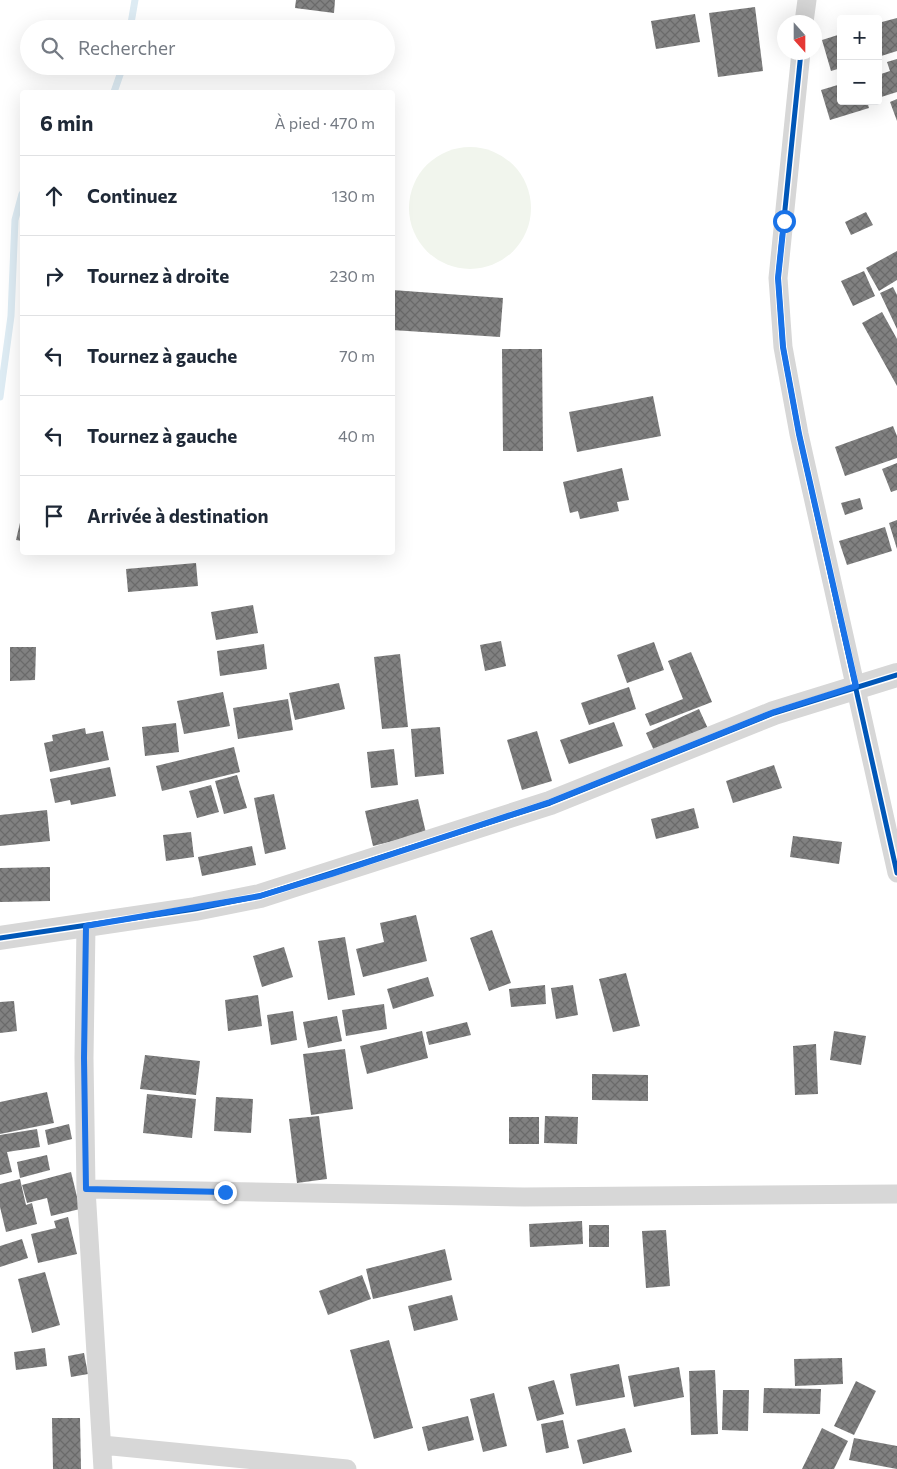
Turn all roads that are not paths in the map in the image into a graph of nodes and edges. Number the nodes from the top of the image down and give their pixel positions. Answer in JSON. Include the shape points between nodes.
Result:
{"nodes":[{"id":1,"x":807,"y":0,"type":"edge"},
{"id":2,"x":805,"y":15,"type":"edge"},
{"id":3,"x":800,"y":60,"type":"edge"},
{"id":4,"x":897,"y":675,"type":"edge"},
{"id":5,"x":856,"y":686,"type":"junction"},
{"id":6,"x":897,"y":873,"type":"edge"},
{"id":7,"x":86,"y":926,"type":"junction"},
{"id":8,"x":0,"y":938,"type":"edge"},
{"id":9,"x":86,"y":1189,"type":"junction"},
{"id":10,"x":897,"y":1194,"type":"edge"},
{"id":11,"x":102,"y":1445,"type":"junction"},
{"id":12,"x":103,"y":1469,"type":"edge"},
{"id":13,"x":347,"y":1469,"type":"edge"}],
"edges":[{"from":1,"to":2,"type":"street"},
{"from":3,"to":5,"type":"street","via":[[778,278],[779,311],[799,434]]},
{"from":4,"to":5,"type":"street"},
{"from":5,"to":6,"type":"street"},
{"from":5,"to":7,"type":"street","via":[[774,712],[550,802],[332,874],[260,896]]},
{"from":7,"to":8,"type":"street"},
{"from":7,"to":9,"type":"street"},
{"from":9,"to":10,"type":"street","via":[[524,1197]]},
{"from":9,"to":11,"type":"street"},
{"from":11,"to":12,"type":"street"},
{"from":11,"to":13,"type":"street"}]}
